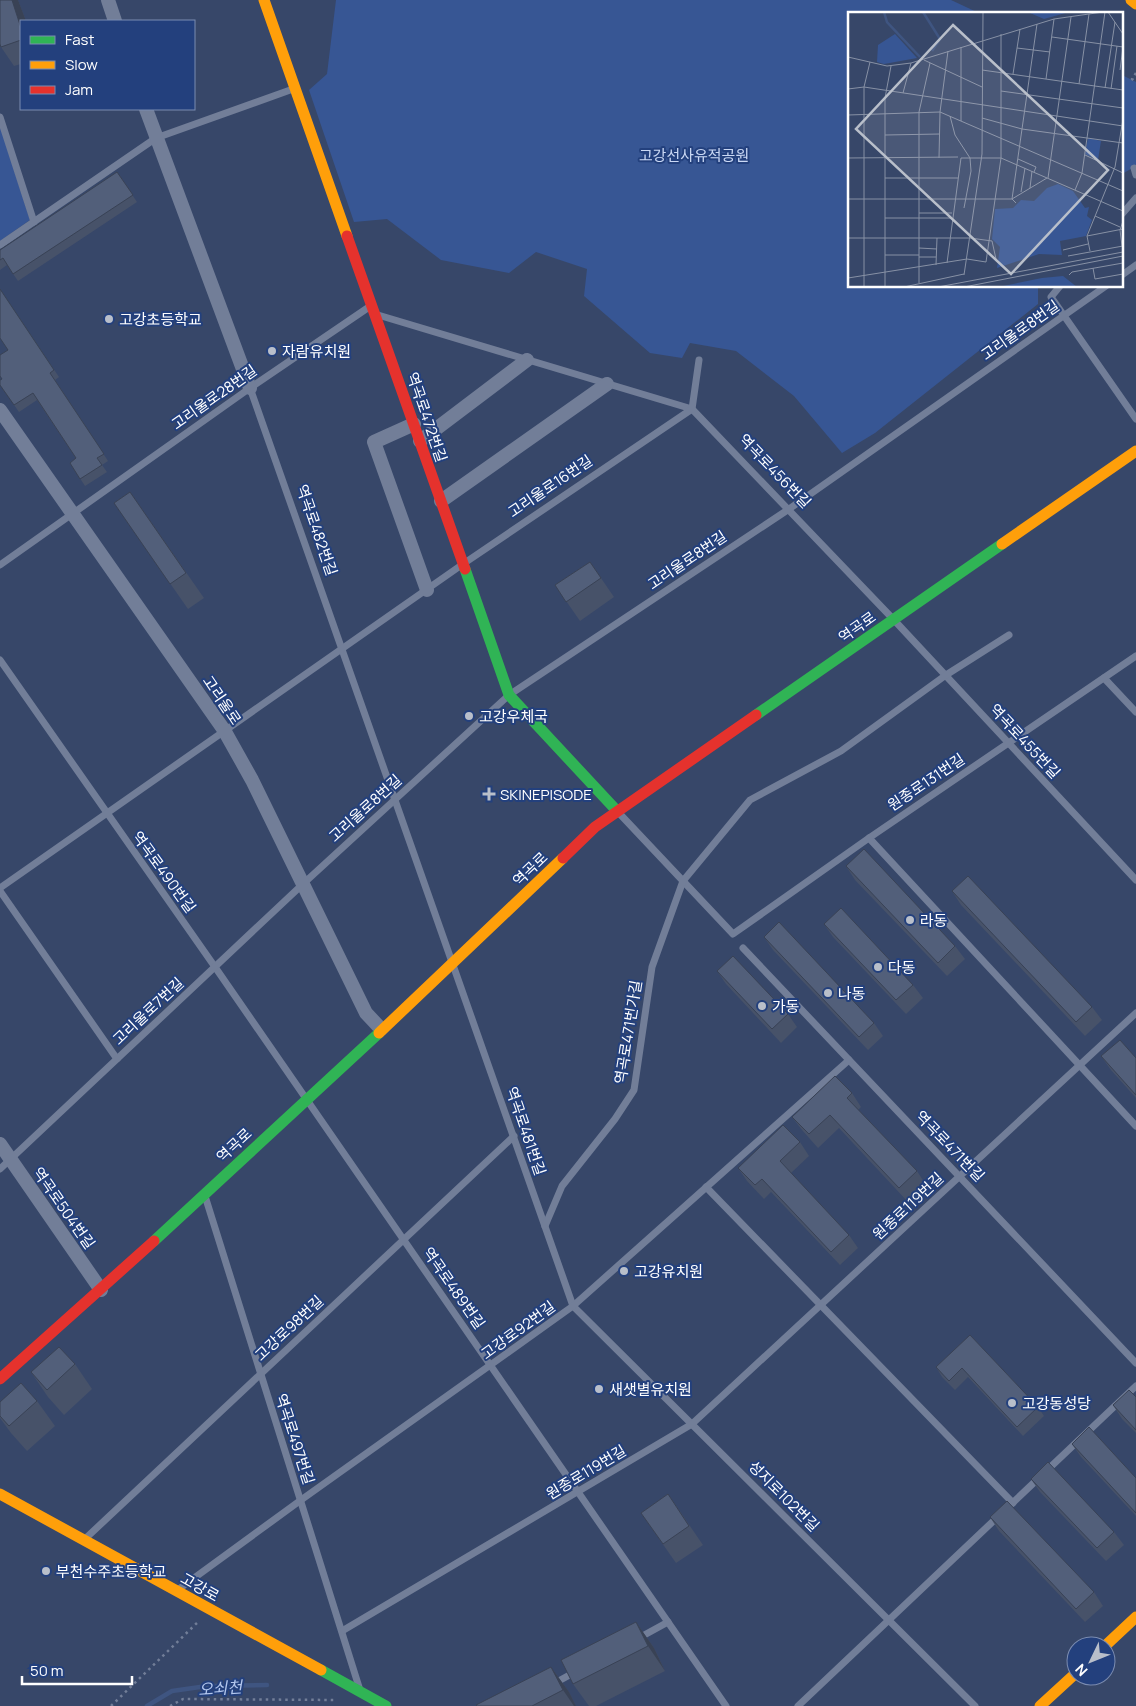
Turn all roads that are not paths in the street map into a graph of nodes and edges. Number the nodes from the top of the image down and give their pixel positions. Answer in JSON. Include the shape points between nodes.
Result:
{"nodes":[{"id":1,"x":108,"y":0,"type":"edge"},
{"id":2,"x":264,"y":0,"type":"edge"},
{"id":3,"x":1131,"y":0,"type":"edge"},
{"id":4,"x":1136,"y":4,"type":"edge"},
{"id":5,"x":115,"y":20,"type":"edge"},
{"id":6,"x":295,"y":89,"type":"junction"},
{"id":7,"x":146,"y":110,"type":"edge"},
{"id":8,"x":0,"y":117,"type":"edge"},
{"id":9,"x":156,"y":138,"type":"junction"},
{"id":10,"x":1136,"y":198,"type":"edge"},
{"id":11,"x":1124,"y":212,"type":"edge"},
{"id":12,"x":34,"y":222,"type":"junction"},
{"id":13,"x":0,"y":245,"type":"edge"},
{"id":14,"x":1136,"y":266,"type":"edge"},
{"id":15,"x":1124,"y":274,"type":"edge"},
{"id":16,"x":1058,"y":288,"type":"edge"},
{"id":17,"x":1103,"y":288,"type":"edge"},
{"id":18,"x":374,"y":310,"type":"junction"},
{"id":19,"x":1065,"y":315,"type":"junction"},
{"id":20,"x":527,"y":360,"type":"junction"},
{"id":21,"x":698,"y":360,"type":"dead end"},
{"id":22,"x":607,"y":384,"type":"junction"},
{"id":23,"x":250,"y":388,"type":"junction"},
{"id":24,"x":0,"y":410,"type":"edge"},
{"id":25,"x":692,"y":410,"type":"junction"},
{"id":26,"x":1136,"y":418,"type":"edge"},
{"id":27,"x":414,"y":424,"type":"junction"},
{"id":28,"x":420,"y":441,"type":"junction"},
{"id":29,"x":1136,"y":451,"type":"edge"},
{"id":30,"x":441,"y":501,"type":"junction"},
{"id":31,"x":789,"y":509,"type":"junction"},
{"id":32,"x":73,"y":514,"type":"junction"},
{"id":33,"x":463,"y":564,"type":"junction"},
{"id":34,"x":0,"y":565,"type":"edge"},
{"id":35,"x":427,"y":590,"type":"junction"},
{"id":36,"x":894,"y":620,"type":"junction"},
{"id":37,"x":1009,"y":635,"type":"dead end"},
{"id":38,"x":342,"y":650,"type":"junction"},
{"id":39,"x":1136,"y":656,"type":"edge"},
{"id":40,"x":0,"y":660,"type":"edge"},
{"id":41,"x":946,"y":675,"type":"junction"},
{"id":42,"x":1104,"y":678,"type":"junction"},
{"id":43,"x":509,"y":695,"type":"junction"},
{"id":44,"x":1136,"y":712,"type":"edge"},
{"id":45,"x":224,"y":730,"type":"junction"},
{"id":46,"x":1008,"y":743,"type":"junction"},
{"id":47,"x":395,"y":800,"type":"junction"},
{"id":48,"x":618,"y":811,"type":"junction"},
{"id":49,"x":105,"y":813,"type":"junction"},
{"id":50,"x":869,"y":838,"type":"junction"},
{"id":51,"x":1136,"y":880,"type":"edge"},
{"id":52,"x":683,"y":881,"type":"junction"},
{"id":53,"x":304,"y":883,"type":"junction"},
{"id":54,"x":0,"y":890,"type":"edge"},
{"id":55,"x":743,"y":948,"type":"dead end"},
{"id":56,"x":453,"y":964,"type":"junction"},
{"id":57,"x":215,"y":967,"type":"junction"},
{"id":58,"x":1136,"y":1013,"type":"edge"},
{"id":59,"x":381,"y":1029,"type":"junction"},
{"id":60,"x":118,"y":1059,"type":"junction"},
{"id":61,"x":849,"y":1060,"type":"junction"},
{"id":62,"x":1080,"y":1065,"type":"junction"},
{"id":63,"x":305,"y":1099,"type":"junction"},
{"id":64,"x":1136,"y":1126,"type":"edge"},
{"id":65,"x":514,"y":1136,"type":"junction"},
{"id":66,"x":0,"y":1144,"type":"edge"},
{"id":67,"x":11,"y":1160,"type":"junction"},
{"id":68,"x":0,"y":1169,"type":"edge"},
{"id":69,"x":960,"y":1176,"type":"junction"},
{"id":70,"x":706,"y":1188,"type":"junction"},
{"id":71,"x":204,"y":1194,"type":"junction"},
{"id":72,"x":545,"y":1226,"type":"junction"},
{"id":73,"x":404,"y":1239,"type":"junction"},
{"id":74,"x":101,"y":1290,"type":"junction"},
{"id":75,"x":573,"y":1306,"type":"junction"},
{"id":76,"x":821,"y":1306,"type":"junction"},
{"id":77,"x":1136,"y":1363,"type":"edge"},
{"id":78,"x":492,"y":1366,"type":"junction"},
{"id":79,"x":260,"y":1374,"type":"junction"},
{"id":80,"x":0,"y":1379,"type":"edge"},
{"id":81,"x":1136,"y":1386,"type":"edge"},
{"id":82,"x":692,"y":1424,"type":"junction"},
{"id":83,"x":579,"y":1493,"type":"junction"},
{"id":84,"x":0,"y":1494,"type":"edge"},
{"id":85,"x":300,"y":1500,"type":"junction"},
{"id":86,"x":1013,"y":1503,"type":"junction"},
{"id":87,"x":84,"y":1540,"type":"junction"},
{"id":88,"x":177,"y":1591,"type":"junction"},
{"id":89,"x":1136,"y":1617,"type":"edge"},
{"id":90,"x":889,"y":1620,"type":"junction"},
{"id":91,"x":668,"y":1622,"type":"junction"},
{"id":92,"x":342,"y":1631,"type":"junction"},
{"id":93,"x":1115,"y":1636,"type":"edge"},
{"id":94,"x":634,"y":1641,"type":"edge"},
{"id":95,"x":582,"y":1669,"type":"edge"},
{"id":96,"x":1066,"y":1682,"type":"edge"},
{"id":97,"x":548,"y":1687,"type":"edge"},
{"id":98,"x":360,"y":1692,"type":"junction"},
{"id":99,"x":386,"y":1706,"type":"edge"},
{"id":100,"x":726,"y":1706,"type":"edge"},
{"id":101,"x":798,"y":1706,"type":"edge"},
{"id":102,"x":975,"y":1706,"type":"edge"},
{"id":103,"x":1040,"y":1706,"type":"edge"}],
"edges":[{"from":1,"to":5,"type":"street"},
{"from":2,"to":6,"type":"main road","name":"역곡로472번길"},
{"from":3,"to":4,"type":"main road"},
{"from":6,"to":9,"type":"lane"},
{"from":6,"to":18,"type":"main road","name":"역곡로472번길"},
{"from":7,"to":9,"type":"street","name":"역곡로482번길"},
{"from":8,"to":12,"type":"lane"},
{"from":9,"to":12,"type":"lane"},
{"from":9,"to":23,"type":"street","name":"역곡로482번길"},
{"from":10,"to":11,"type":"lane"},
{"from":12,"to":13,"type":"lane"},
{"from":14,"to":15,"type":"lane"},
{"from":16,"to":19,"type":"lane","via":[[1051,297]]},
{"from":17,"to":19,"type":"lane","name":"고리울로8번길"},
{"from":18,"to":20,"type":"lane","name":"역곡로456번길"},
{"from":18,"to":23,"type":"lane","name":"고리울로28번길"},
{"from":18,"to":27,"type":"main road","name":"역곡로472번길"},
{"from":19,"to":26,"type":"lane"},
{"from":19,"to":31,"type":"lane","name":"고리울로8번길"},
{"from":20,"to":22,"type":"lane","name":"역곡로456번길"},
{"from":20,"to":28,"type":"street"},
{"from":21,"to":25,"type":"lane"},
{"from":22,"to":25,"type":"lane","name":"역곡로456번길"},
{"from":22,"to":30,"type":"street"},
{"from":23,"to":32,"type":"lane","name":"고리울로28번길"},
{"from":23,"to":38,"type":"lane","name":"역곡로482번길"},
{"from":24,"to":32,"type":"street","name":"고리울로"},
{"from":25,"to":31,"type":"lane","name":"역곡로456번길"},
{"from":25,"to":33,"type":"lane","name":"고리울로16번길"},
{"from":27,"to":28,"type":"main road","name":"역곡로472번길"},
{"from":27,"to":35,"type":"street","via":[[374,442]]},
{"from":28,"to":30,"type":"main road","name":"역곡로472번길"},
{"from":29,"to":36,"type":"main road","name":"역곡로"},
{"from":30,"to":33,"type":"main road","name":"역곡로472번길"},
{"from":31,"to":36,"type":"lane","name":"역곡로456번길"},
{"from":31,"to":43,"type":"lane","name":"고리울로8번길"},
{"from":32,"to":34,"type":"lane","name":"고리울로28번길"},
{"from":32,"to":45,"type":"street","name":"고리울로"},
{"from":33,"to":35,"type":"lane","name":"고리울로16번길"},
{"from":33,"to":43,"type":"main road","name":"역곡로472번길"},
{"from":35,"to":38,"type":"lane","name":"고리울로16번길"},
{"from":36,"to":41,"type":"lane","name":"역곡로455번길"},
{"from":36,"to":48,"type":"main road","name":"역곡로"},
{"from":37,"to":41,"type":"lane"},
{"from":38,"to":45,"type":"lane","name":"고리울로16번길"},
{"from":38,"to":47,"type":"lane","name":"역곡로482번길"},
{"from":39,"to":42,"type":"lane","name":"원종로131번길"},
{"from":40,"to":49,"type":"lane","name":"역곡로490번길"},
{"from":41,"to":46,"type":"lane","name":"역곡로455번길"},
{"from":41,"to":52,"type":"lane","via":[[841,751],[750,800]]},
{"from":42,"to":44,"type":"lane"},
{"from":42,"to":46,"type":"lane","name":"원종로131번길"},
{"from":43,"to":47,"type":"lane","name":"고리울로8번길"},
{"from":43,"to":48,"type":"main road","name":"역곡로472번길"},
{"from":45,"to":49,"type":"lane","name":"고리울로16번길"},
{"from":45,"to":53,"type":"street","name":"고리울로"},
{"from":46,"to":50,"type":"lane","name":"원종로131번길"},
{"from":46,"to":51,"type":"lane","name":"역곡로455번길"},
{"from":47,"to":53,"type":"lane","name":"고리울로8번길"},
{"from":47,"to":56,"type":"lane","name":"역곡로482번길"},
{"from":48,"to":52,"type":"lane"},
{"from":48,"to":56,"type":"main road","name":"역곡로","via":[[594,827]]},
{"from":49,"to":54,"type":"lane","name":"고리울로16번길"},
{"from":49,"to":57,"type":"lane","name":"역곡로490번길"},
{"from":50,"to":52,"type":"lane","name":"원종로131번길","via":[[733,934]]},
{"from":50,"to":62,"type":"lane"},
{"from":52,"to":72,"type":"lane","name":"역곡로471번가길","via":[[652,967],[634,1090],[562,1186]]},
{"from":53,"to":57,"type":"lane","name":"고리울로7번길"},
{"from":53,"to":59,"type":"street","name":"고리울로","via":[[366,1013]]},
{"from":54,"to":60,"type":"lane"},
{"from":55,"to":61,"type":"lane","name":"역곡로471번길"},
{"from":56,"to":59,"type":"main road","name":"역곡로"},
{"from":56,"to":65,"type":"lane","name":"역곡로481번길"},
{"from":57,"to":60,"type":"lane","name":"고리울로7번길"},
{"from":57,"to":63,"type":"lane","name":"역곡로490번길"},
{"from":58,"to":62,"type":"lane","name":"원종로119번길"},
{"from":59,"to":63,"type":"main road","name":"역곡로"},
{"from":60,"to":67,"type":"lane","name":"고리울로7번길"},
{"from":61,"to":69,"type":"lane","name":"역곡로471번길"},
{"from":61,"to":70,"type":"lane","name":"고강로92번길"},
{"from":62,"to":64,"type":"lane"},
{"from":62,"to":69,"type":"lane","name":"원종로119번길"},
{"from":63,"to":71,"type":"main road","name":"역곡로"},
{"from":63,"to":73,"type":"lane","name":"역곡로489번길"},
{"from":65,"to":72,"type":"lane","name":"역곡로481번길"},
{"from":65,"to":73,"type":"lane","name":"고강로98번길"},
{"from":66,"to":67,"type":"street","name":"역곡로504번길"},
{"from":67,"to":68,"type":"lane","name":"고리울로7번길"},
{"from":67,"to":74,"type":"street","name":"역곡로504번길"},
{"from":69,"to":76,"type":"lane","name":"원종로119번길"},
{"from":69,"to":77,"type":"lane","name":"역곡로471번길"},
{"from":70,"to":75,"type":"lane","name":"고강로92번길"},
{"from":70,"to":76,"type":"lane"},
{"from":71,"to":74,"type":"main road","name":"역곡로"},
{"from":71,"to":79,"type":"lane","name":"역곡로497번길"},
{"from":72,"to":75,"type":"lane","name":"역곡로481번길"},
{"from":73,"to":78,"type":"lane","name":"역곡로489번길"},
{"from":73,"to":79,"type":"lane","name":"고강로98번길"},
{"from":74,"to":80,"type":"main road","name":"역곡로"},
{"from":75,"to":78,"type":"lane","name":"고강로92번길"},
{"from":75,"to":82,"type":"lane","name":"성지로102번길"},
{"from":76,"to":82,"type":"lane","name":"원종로119번길"},
{"from":76,"to":86,"type":"lane"},
{"from":78,"to":83,"type":"lane","name":"역곡로489번길"},
{"from":78,"to":85,"type":"lane","name":"고강로92번길"},
{"from":79,"to":85,"type":"lane","name":"역곡로497번길"},
{"from":79,"to":87,"type":"lane","name":"고강로98번길"},
{"from":81,"to":86,"type":"lane"},
{"from":82,"to":83,"type":"lane","name":"원종로119번길"},
{"from":82,"to":90,"type":"lane","name":"성지로102번길"},
{"from":83,"to":91,"type":"lane","name":"역곡로489번길"},
{"from":83,"to":92,"type":"lane","name":"원종로119번길"},
{"from":84,"to":87,"type":"main road","name":"고강로"},
{"from":85,"to":88,"type":"lane","name":"고강로92번길"},
{"from":85,"to":92,"type":"lane","name":"역곡로497번길"},
{"from":86,"to":90,"type":"lane"},
{"from":87,"to":88,"type":"main road","name":"고강로"},
{"from":88,"to":98,"type":"main road","name":"고강로"},
{"from":89,"to":93,"type":"main road"},
{"from":90,"to":101,"type":"lane"},
{"from":90,"to":102,"type":"lane","name":"성지로102번길"},
{"from":91,"to":94,"type":"lane"},
{"from":91,"to":100,"type":"lane","name":"역곡로489번길"},
{"from":92,"to":98,"type":"lane","name":"역곡로497번길"},
{"from":95,"to":97,"type":"lane"},
{"from":96,"to":103,"type":"main road"},
{"from":98,"to":99,"type":"main road","name":"고강로"}]}
